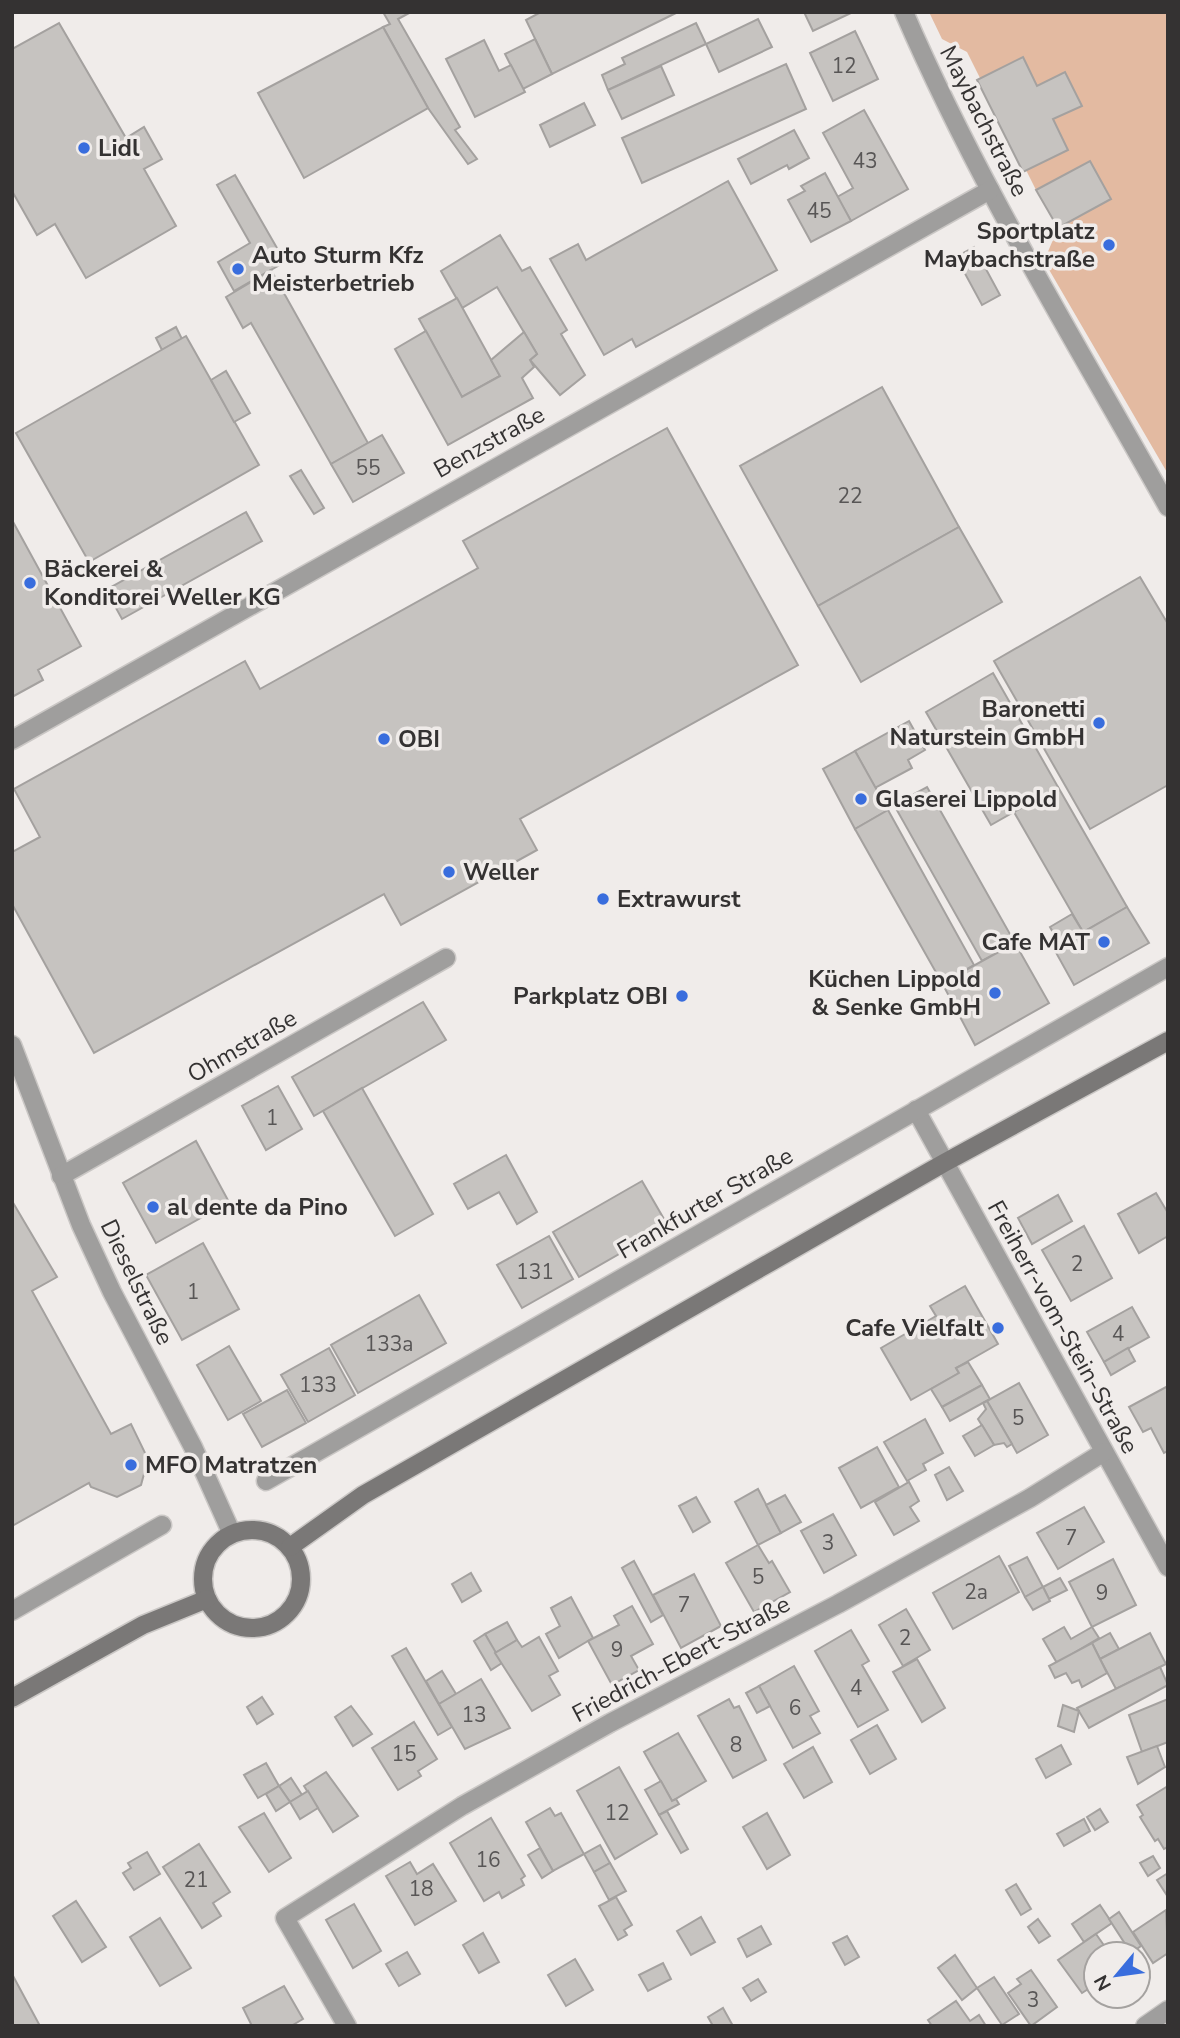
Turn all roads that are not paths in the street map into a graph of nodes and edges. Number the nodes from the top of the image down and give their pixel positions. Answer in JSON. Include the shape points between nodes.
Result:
{"nodes":[{"id":1,"x":904,"y":12,"type":"edge"},
{"id":2,"x":990,"y":190,"type":"junction"},
{"id":3,"x":1168,"y":507,"type":"edge"},
{"id":4,"x":12,"y":740,"type":"edge"},
{"id":5,"x":446,"y":958,"type":"dead end"},
{"id":6,"x":1168,"y":967,"type":"edge"},
{"id":7,"x":1168,"y":1041,"type":"edge"},
{"id":8,"x":12,"y":1045,"type":"edge"},
{"id":9,"x":916,"y":1110,"type":"junction"},
{"id":10,"x":944,"y":1163,"type":"junction"},
{"id":11,"x":61,"y":1176,"type":"junction"},
{"id":12,"x":1104,"y":1452,"type":"junction"},
{"id":13,"x":266,"y":1481,"type":"dead end"},
{"id":14,"x":162,"y":1525,"type":"dead end"},
{"id":15,"x":232,"y":1534,"type":"junction"},
{"id":16,"x":290,"y":1547,"type":"junction"},
{"id":17,"x":1168,"y":1567,"type":"edge"},
{"id":18,"x":207,"y":1600,"type":"junction"},
{"id":19,"x":12,"y":1611,"type":"edge"},
{"id":20,"x":12,"y":1698,"type":"edge"},
{"id":21,"x":1168,"y":2010,"type":"edge"},
{"id":22,"x":346,"y":2026,"type":"edge"},
{"id":23,"x":1145,"y":2026,"type":"edge"}],
"edges":[{"from":1,"to":2,"type":"street","name":"Maybachstraße"},
{"from":2,"to":3,"type":"street","name":"Maybachstraße"},
{"from":2,"to":4,"type":"street","name":"Benzstraße"},
{"from":5,"to":11,"type":"street","name":"Ohmstraße"},
{"from":6,"to":9,"type":"street","name":"Frankfurter Straße"},
{"from":7,"to":10,"type":"street"},
{"from":8,"to":11,"type":"street","name":"Dieselstraße"},
{"from":9,"to":10,"type":"street","name":"Freiherr-vom-Stein-Straße"},
{"from":9,"to":13,"type":"street","name":"Frankfurter Straße"},
{"from":10,"to":12,"type":"street","name":"Freiherr-vom-Stein-Straße"},
{"from":10,"to":16,"type":"street","via":[[363,1495]]},
{"from":11,"to":15,"type":"street","name":"Dieselstraße","via":[[108,1284],[193,1447]]},
{"from":12,"to":17,"type":"street","name":"Freiherr-vom-Stein-Straße"},
{"from":12,"to":22,"type":"street","name":"Friedrich-Ebert-Straße","via":[[838,1604],[473,1800],[285,1918]]},
{"from":14,"to":19,"type":"street"},
{"from":15,"to":16,"type":"street","via":[[266,1531]]},
{"from":15,"to":18,"type":"street","via":[[207,1558],[203,1586]]},
{"from":16,"to":18,"type":"street","via":[[302,1577],[291,1609],[279,1620],[247,1628],[224,1618]]},
{"from":18,"to":20,"type":"street","via":[[143,1625]]},
{"from":21,"to":23,"type":"street"}]}
